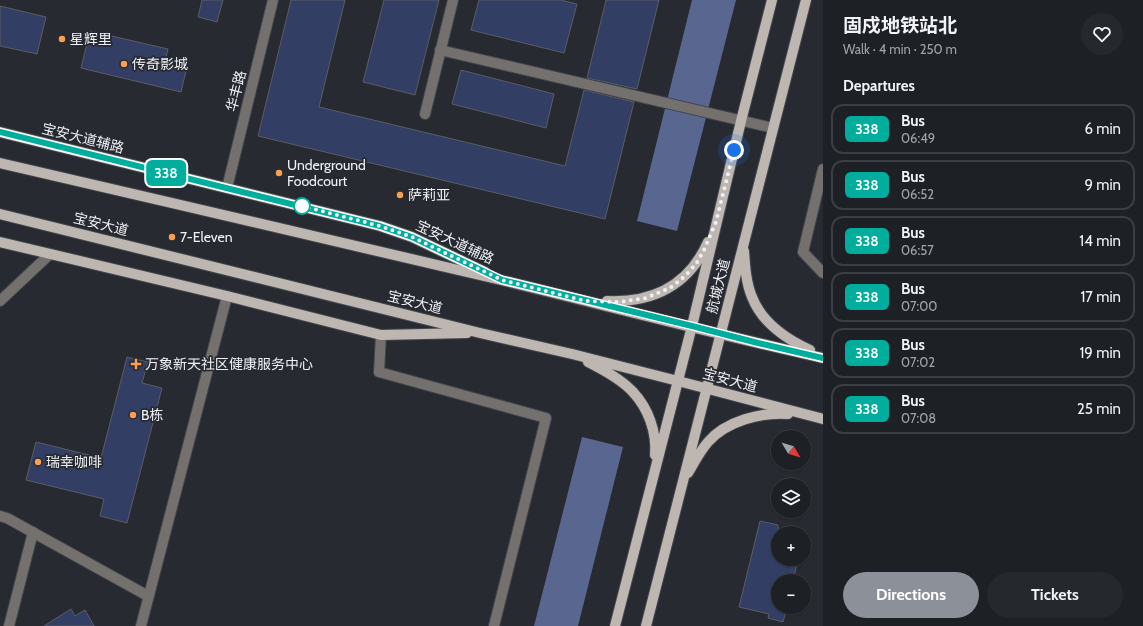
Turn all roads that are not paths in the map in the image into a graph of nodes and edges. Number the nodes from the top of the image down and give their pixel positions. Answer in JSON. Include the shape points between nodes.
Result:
{"nodes":[{"id":1,"x":273,"y":0,"type":"edge"},
{"id":2,"x":452,"y":0,"type":"edge"},
{"id":3,"x":772,"y":0,"type":"edge"},
{"id":4,"x":806,"y":0,"type":"edge"},
{"id":5,"x":440,"y":50,"type":"junction"},
{"id":6,"x":425,"y":114,"type":"dead end"},
{"id":7,"x":741,"y":121,"type":"junction"},
{"id":8,"x":773,"y":128,"type":"junction"},
{"id":9,"x":0,"y":132,"type":"edge"},
{"id":10,"x":0,"y":163,"type":"edge"},
{"id":11,"x":823,"y":169,"type":"edge"},
{"id":12,"x":227,"y":188,"type":"junction"},
{"id":13,"x":0,"y":214,"type":"edge"},
{"id":14,"x":716,"y":222,"type":"junction"},
{"id":15,"x":0,"y":242,"type":"edge"},
{"id":16,"x":743,"y":245,"type":"junction"},
{"id":17,"x":50,"y":254,"type":"junction"},
{"id":18,"x":823,"y":273,"type":"edge"},
{"id":19,"x":502,"y":280,"type":"junction"},
{"id":20,"x":227,"y":296,"type":"junction"},
{"id":21,"x":0,"y":301,"type":"edge"},
{"id":22,"x":586,"y":301,"type":"junction"},
{"id":23,"x":692,"y":326,"type":"junction"},
{"id":24,"x":480,"y":333,"type":"junction"},
{"id":25,"x":720,"y":334,"type":"junction"},
{"id":26,"x":381,"y":335,"type":"junction"},
{"id":27,"x":572,"y":354,"type":"junction"},
{"id":28,"x":823,"y":357,"type":"edge"},
{"id":29,"x":678,"y":381,"type":"junction"},
{"id":30,"x":706,"y":389,"type":"junction"},
{"id":31,"x":808,"y":415,"type":"junction"},
{"id":32,"x":823,"y":419,"type":"edge"},
{"id":33,"x":653,"y":477,"type":"junction"},
{"id":34,"x":682,"y":483,"type":"junction"},
{"id":35,"x":0,"y":516,"type":"edge"},
{"id":36,"x":33,"y":532,"type":"junction"},
{"id":37,"x":148,"y":596,"type":"junction"},
{"id":38,"x":9,"y":626,"type":"edge"},
{"id":39,"x":141,"y":626,"type":"edge"},
{"id":40,"x":494,"y":626,"type":"edge"},
{"id":41,"x":615,"y":626,"type":"edge"},
{"id":42,"x":646,"y":626,"type":"edge"}],
"edges":[{"from":1,"to":12,"type":"street","name":"华丰路"},
{"from":2,"to":5,"type":"street"},
{"from":3,"to":7,"type":"main road","name":"航城大道"},
{"from":4,"to":8,"type":"main road","name":"航城大道"},
{"from":5,"to":6,"type":"street"},
{"from":5,"to":7,"type":"street"},
{"from":7,"to":8,"type":"street"},
{"from":7,"to":14,"type":"main road","name":"航城大道"},
{"from":8,"to":16,"type":"main road","name":"航城大道"},
{"from":9,"to":12,"type":"main road","name":"宝安大道辅路"},
{"from":10,"to":19,"type":"main road"},
{"from":11,"to":18,"type":"street","via":[[803,252]]},
{"from":12,"to":19,"type":"main road","name":"宝安大道辅路","via":[[380,226],[412,237]]},
{"from":13,"to":24,"type":"main road","name":"宝安大道"},
{"from":14,"to":22,"type":"main road","via":[[696,264],[670,288],[646,298],[620,302]]},
{"from":14,"to":23,"type":"main road","name":"航城大道"},
{"from":15,"to":17,"type":"main road"},
{"from":16,"to":25,"type":"main road","name":"航城大道"},
{"from":16,"to":28,"type":"main road","via":[[746,277],[751,296],[760,314],[786,337]]},
{"from":17,"to":20,"type":"main road"},
{"from":17,"to":21,"type":"street"},
{"from":19,"to":22,"type":"main road"},
{"from":20,"to":26,"type":"main road"},
{"from":20,"to":37,"type":"street"},
{"from":22,"to":23,"type":"main road"},
{"from":23,"to":25,"type":"main road"},
{"from":23,"to":29,"type":"main road","name":"航城大道"},
{"from":24,"to":26,"type":"main road"},
{"from":24,"to":27,"type":"main road","name":"宝安大道"},
{"from":25,"to":28,"type":"main road"},
{"from":25,"to":30,"type":"main road","name":"航城大道"},
{"from":26,"to":40,"type":"street","via":[[379,372],[546,418]]},
{"from":27,"to":29,"type":"main road","name":"宝安大道"},
{"from":27,"to":33,"type":"main road","via":[[620,381],[633,392],[643,406],[654,432],[656,448]]},
{"from":29,"to":30,"type":"main road","name":"宝安大道"},
{"from":29,"to":33,"type":"main road","name":"航城大道"},
{"from":30,"to":31,"type":"main road","name":"宝安大道"},
{"from":30,"to":34,"type":"main road","name":"航城大道"},
{"from":31,"to":32,"type":"main road","name":"宝安大道"},
{"from":31,"to":34,"type":"main road","via":[[779,413],[744,420],[729,426],[708,442]]},
{"from":33,"to":41,"type":"main road","name":"航城大道"},
{"from":34,"to":42,"type":"main road","name":"航城大道"},
{"from":35,"to":36,"type":"street"},
{"from":36,"to":37,"type":"street"},
{"from":36,"to":38,"type":"street"},
{"from":37,"to":39,"type":"street"}]}
